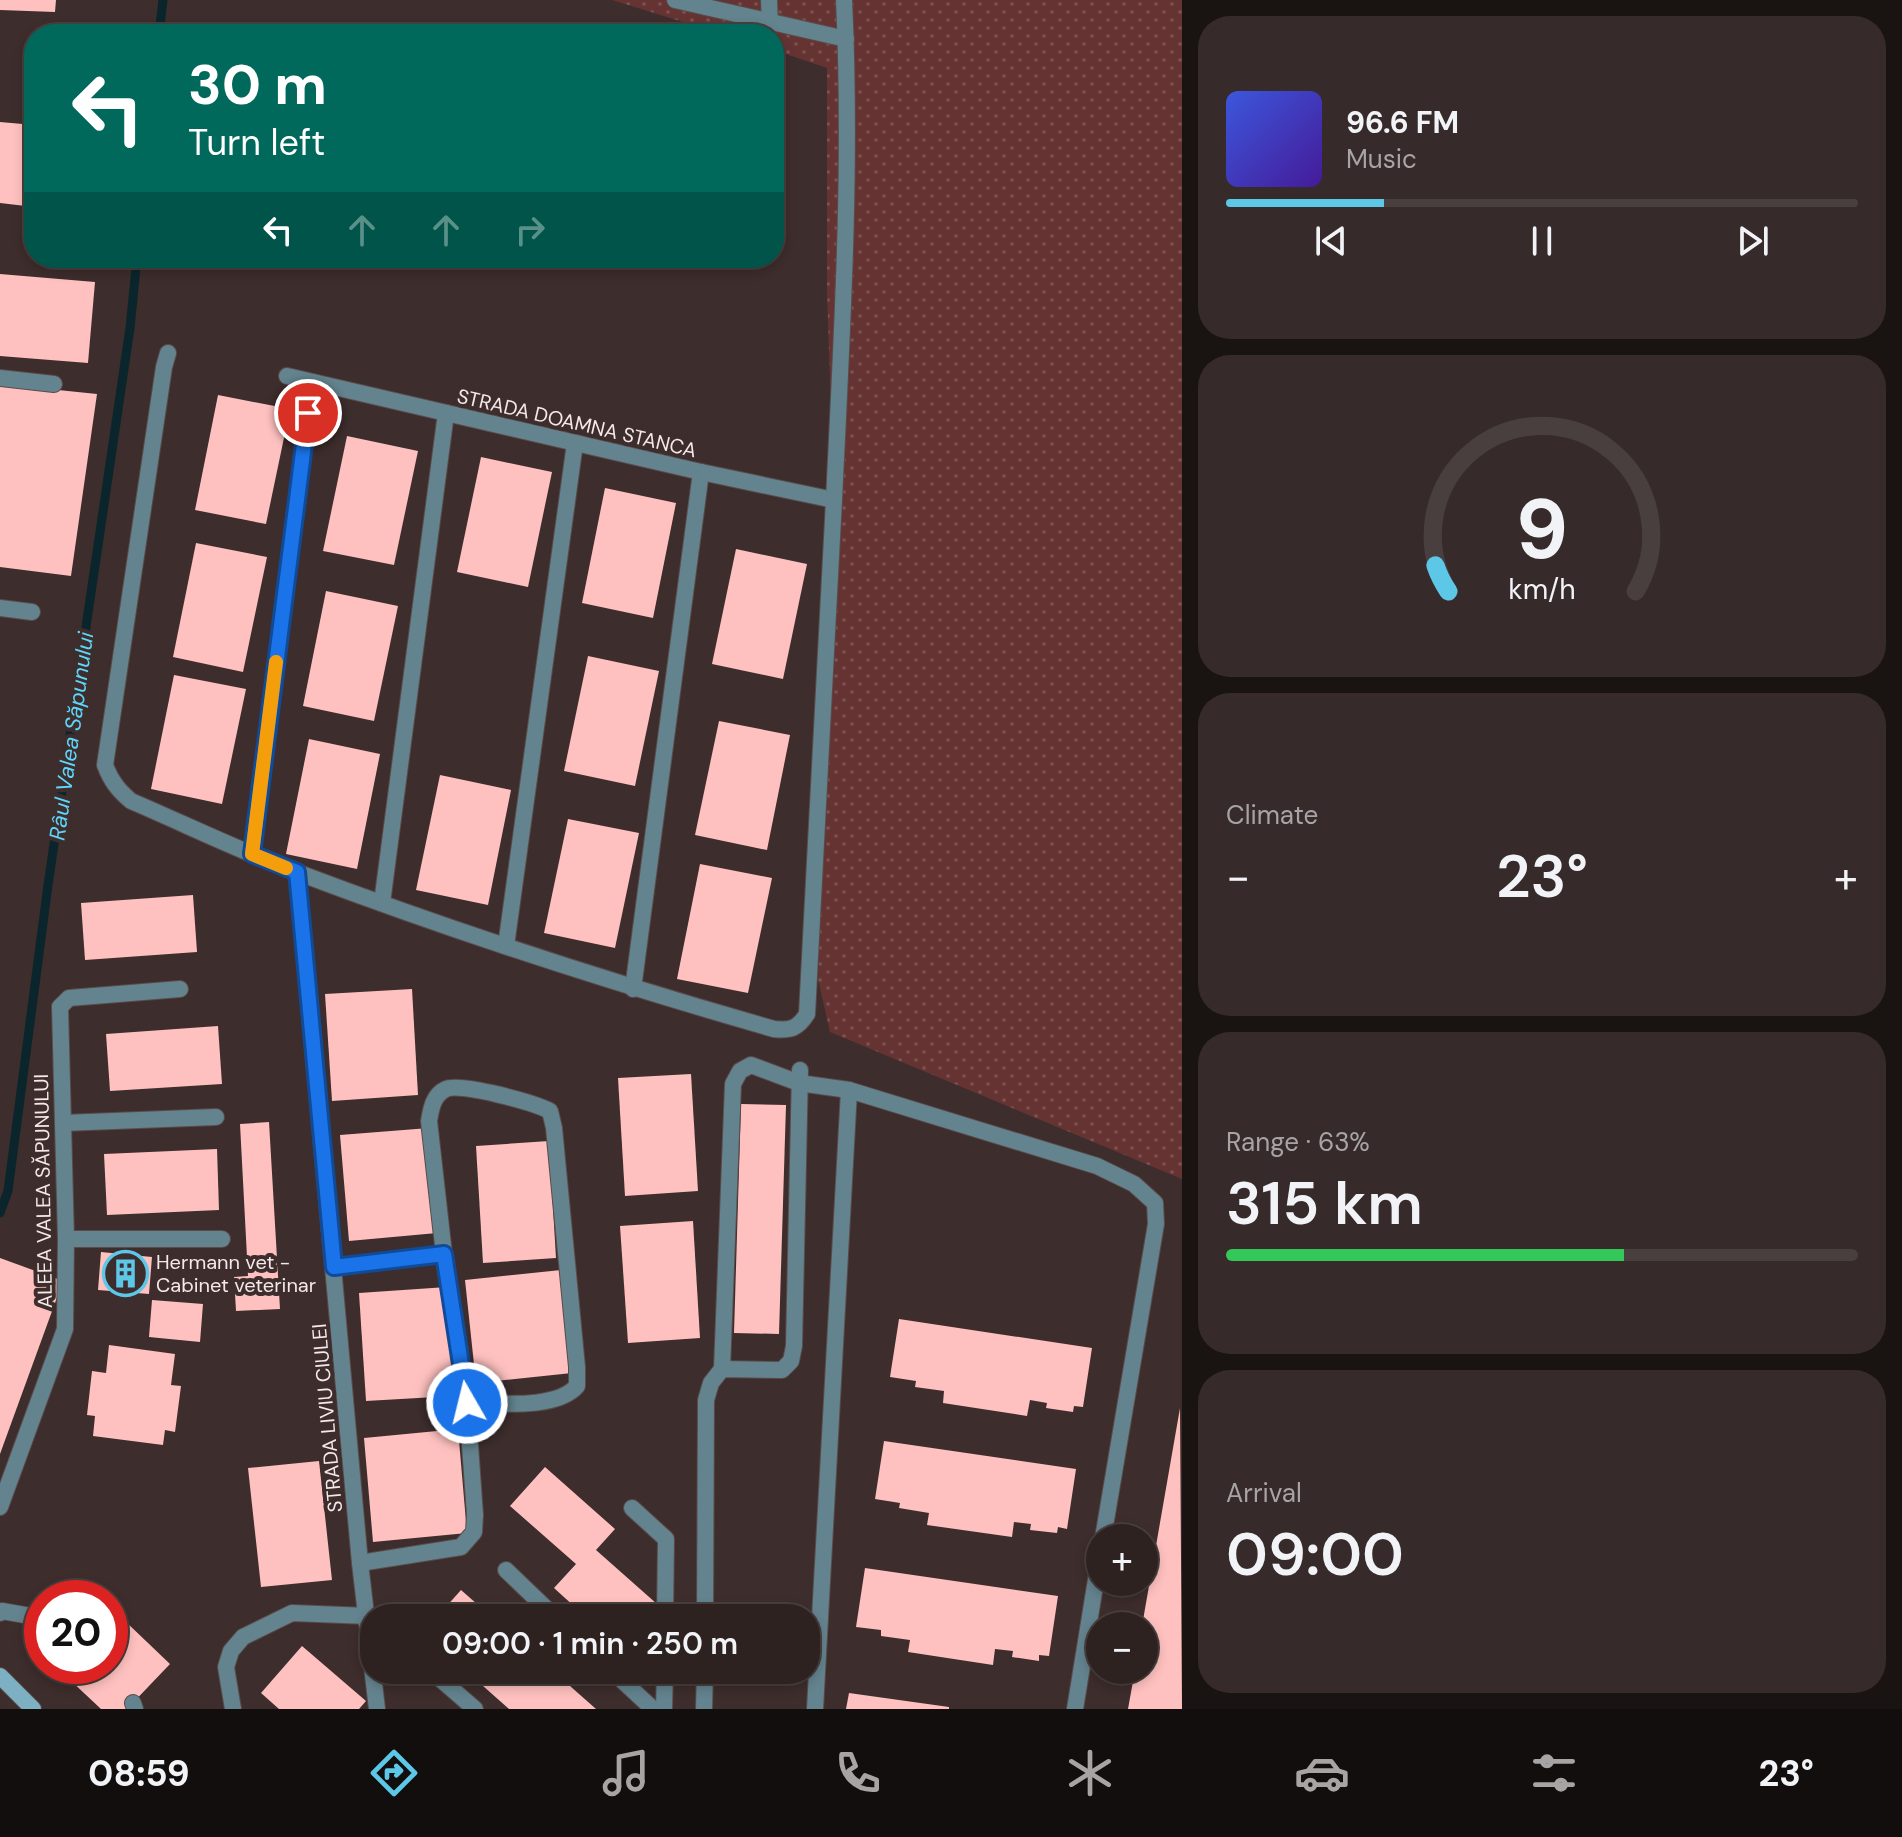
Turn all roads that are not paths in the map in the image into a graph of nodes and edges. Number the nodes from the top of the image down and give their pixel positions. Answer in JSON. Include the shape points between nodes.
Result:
{"nodes":[{"id":1,"x":675,"y":0,"type":"edge"},
{"id":2,"x":769,"y":0,"type":"edge"},
{"id":3,"x":844,"y":0,"type":"edge"},
{"id":4,"x":770,"y":24,"type":"joint"},
{"id":5,"x":784,"y":27,"type":"edge"},
{"id":6,"x":846,"y":39,"type":"junction"},
{"id":7,"x":168,"y":353,"type":"dead end"},
{"id":8,"x":287,"y":376,"type":"dead end"},
{"id":9,"x":0,"y":378,"type":"edge"},
{"id":10,"x":312,"y":382,"type":"junction"},
{"id":11,"x":54,"y":384,"type":"dead end"},
{"id":12,"x":446,"y":413,"type":"junction"},
{"id":13,"x":575,"y":443,"type":"junction"},
{"id":14,"x":701,"y":472,"type":"junction"},
{"id":15,"x":834,"y":500,"type":"junction"},
{"id":16,"x":0,"y":608,"type":"edge"},
{"id":17,"x":32,"y":612,"type":"dead end"},
{"id":18,"x":252,"y":854,"type":"junction"},
{"id":19,"x":297,"y":872,"type":"junction"},
{"id":20,"x":382,"y":903,"type":"junction"},
{"id":21,"x":506,"y":946,"type":"junction"},
{"id":22,"x":180,"y":989,"type":"dead end"},
{"id":23,"x":633,"y":989,"type":"junction"},
{"id":24,"x":800,"y":1077,"type":"junction"},
{"id":25,"x":849,"y":1090,"type":"junction"},
{"id":26,"x":216,"y":1117,"type":"dead end"},
{"id":27,"x":63,"y":1123,"type":"junction"},
{"id":28,"x":66,"y":1239,"type":"junction"},
{"id":29,"x":222,"y":1239,"type":"dead end"},
{"id":30,"x":444,"y":1254,"type":"junction"},
{"id":31,"x":334,"y":1267,"type":"junction"},
{"id":32,"x":722,"y":1369,"type":"junction"},
{"id":33,"x":467,"y":1403,"type":"junction"},
{"id":34,"x":0,"y":1507,"type":"edge"},
{"id":35,"x":632,"y":1508,"type":"dead end"},
{"id":36,"x":1105,"y":1524,"type":"edge"},
{"id":37,"x":360,"y":1563,"type":"junction"},
{"id":38,"x":506,"y":1570,"type":"dead end"},
{"id":39,"x":1093,"y":1596,"type":"edge"},
{"id":40,"x":368,"y":1604,"type":"edge"},
{"id":41,"x":541,"y":1604,"type":"edge"},
{"id":42,"x":665,"y":1604,"type":"edge"},
{"id":43,"x":705,"y":1604,"type":"edge"},
{"id":44,"x":0,"y":1613,"type":"edge"},
{"id":45,"x":24,"y":1615,"type":"edge"},
{"id":46,"x":360,"y":1618,"type":"edge"},
{"id":47,"x":0,"y":1676,"type":"edge"},
{"id":48,"x":375,"y":1684,"type":"edge"},
{"id":49,"x":446,"y":1684,"type":"edge"},
{"id":50,"x":626,"y":1684,"type":"edge"},
{"id":51,"x":665,"y":1684,"type":"edge"},
{"id":52,"x":705,"y":1684,"type":"edge"},
{"id":53,"x":33,"y":1709,"type":"edge"},
{"id":54,"x":233,"y":1709,"type":"edge"},
{"id":55,"x":377,"y":1709,"type":"edge"},
{"id":56,"x":475,"y":1709,"type":"edge"},
{"id":57,"x":653,"y":1709,"type":"edge"},
{"id":58,"x":664,"y":1709,"type":"edge"},
{"id":59,"x":704,"y":1709,"type":"edge"},
{"id":60,"x":815,"y":1709,"type":"edge"},
{"id":61,"x":1075,"y":1709,"type":"edge"}],
"edges":[{"from":1,"to":4,"type":"street"},
{"from":2,"to":4,"type":"street"},
{"from":3,"to":6,"type":"street"},
{"from":5,"to":6,"type":"street"},
{"from":6,"to":15,"type":"street","via":[[845,268]]},
{"from":7,"to":18,"type":"street","via":[[105,765],[131,801]]},
{"from":8,"to":10,"type":"street","name":"STRADA DOAMNA STANCA"},
{"from":9,"to":11,"type":"street"},
{"from":10,"to":12,"type":"street","name":"STRADA DOAMNA STANCA"},
{"from":10,"to":18,"type":"street"},
{"from":12,"to":13,"type":"street","name":"STRADA DOAMNA STANCA"},
{"from":12,"to":20,"type":"street"},
{"from":13,"to":14,"type":"street","name":"STRADA DOAMNA STANCA"},
{"from":13,"to":21,"type":"street"},
{"from":14,"to":15,"type":"street","name":"STRADA DOAMNA STANCA"},
{"from":14,"to":23,"type":"street"},
{"from":15,"to":23,"type":"street","via":[[807,1014],[799,1026],[786,1031]]},
{"from":16,"to":17,"type":"street"},
{"from":18,"to":19,"type":"street"},
{"from":19,"to":20,"type":"street"},
{"from":19,"to":31,"type":"street","name":"STRADA LIVIU CIULEI"},
{"from":20,"to":21,"type":"street"},
{"from":21,"to":23,"type":"street"},
{"from":22,"to":27,"type":"street","name":"ALEEA VALEA SĂPUNULUI","via":[[69,998],[60,1007]]},
{"from":24,"to":25,"type":"street"},
{"from":24,"to":32,"type":"street","via":[[791,1361],[782,1370]]},
{"from":24,"to":32,"type":"street","via":[[751,1065],[733,1084]]},
{"from":25,"to":36,"type":"street","via":[[1097,1166],[1134,1184],[1155,1203],[1156,1224]]},
{"from":25,"to":60,"type":"street"},
{"from":26,"to":27,"type":"street"},
{"from":27,"to":28,"type":"street","name":"ALEEA VALEA SĂPUNULUI"},
{"from":28,"to":29,"type":"street"},
{"from":28,"to":34,"type":"street","name":"ALEEA VALEA SĂPUNULUI","via":[[65,1329]]},
{"from":30,"to":31,"type":"street"},
{"from":30,"to":33,"type":"street"},
{"from":30,"to":33,"type":"street","via":[[429,1121],[432,1103],[446,1089],[459,1087],[550,1111],[577,1386],[569,1396],[539,1403]]},
{"from":31,"to":37,"type":"street","name":"STRADA LIVIU CIULEI"},
{"from":32,"to":43,"type":"street","via":[[706,1400]]},
{"from":33,"to":37,"type":"street","via":[[474,1532],[461,1547]]},
{"from":35,"to":42,"type":"street","via":[[666,1539]]},
{"from":37,"to":40,"type":"street","name":"STRADA LIVIU CIULEI"},
{"from":38,"to":41,"type":"street"},
{"from":39,"to":61,"type":"street"},
{"from":44,"to":45,"type":"street"},
{"from":46,"to":54,"type":"street","via":[[292,1613],[243,1637],[226,1667]]},
{"from":47,"to":53,"type":"main road"},
{"from":48,"to":55,"type":"street","name":"STRADA LIVIU CIULEI"},
{"from":49,"to":56,"type":"street"},
{"from":50,"to":57,"type":"street"},
{"from":51,"to":58,"type":"street"},
{"from":52,"to":59,"type":"street"}]}
